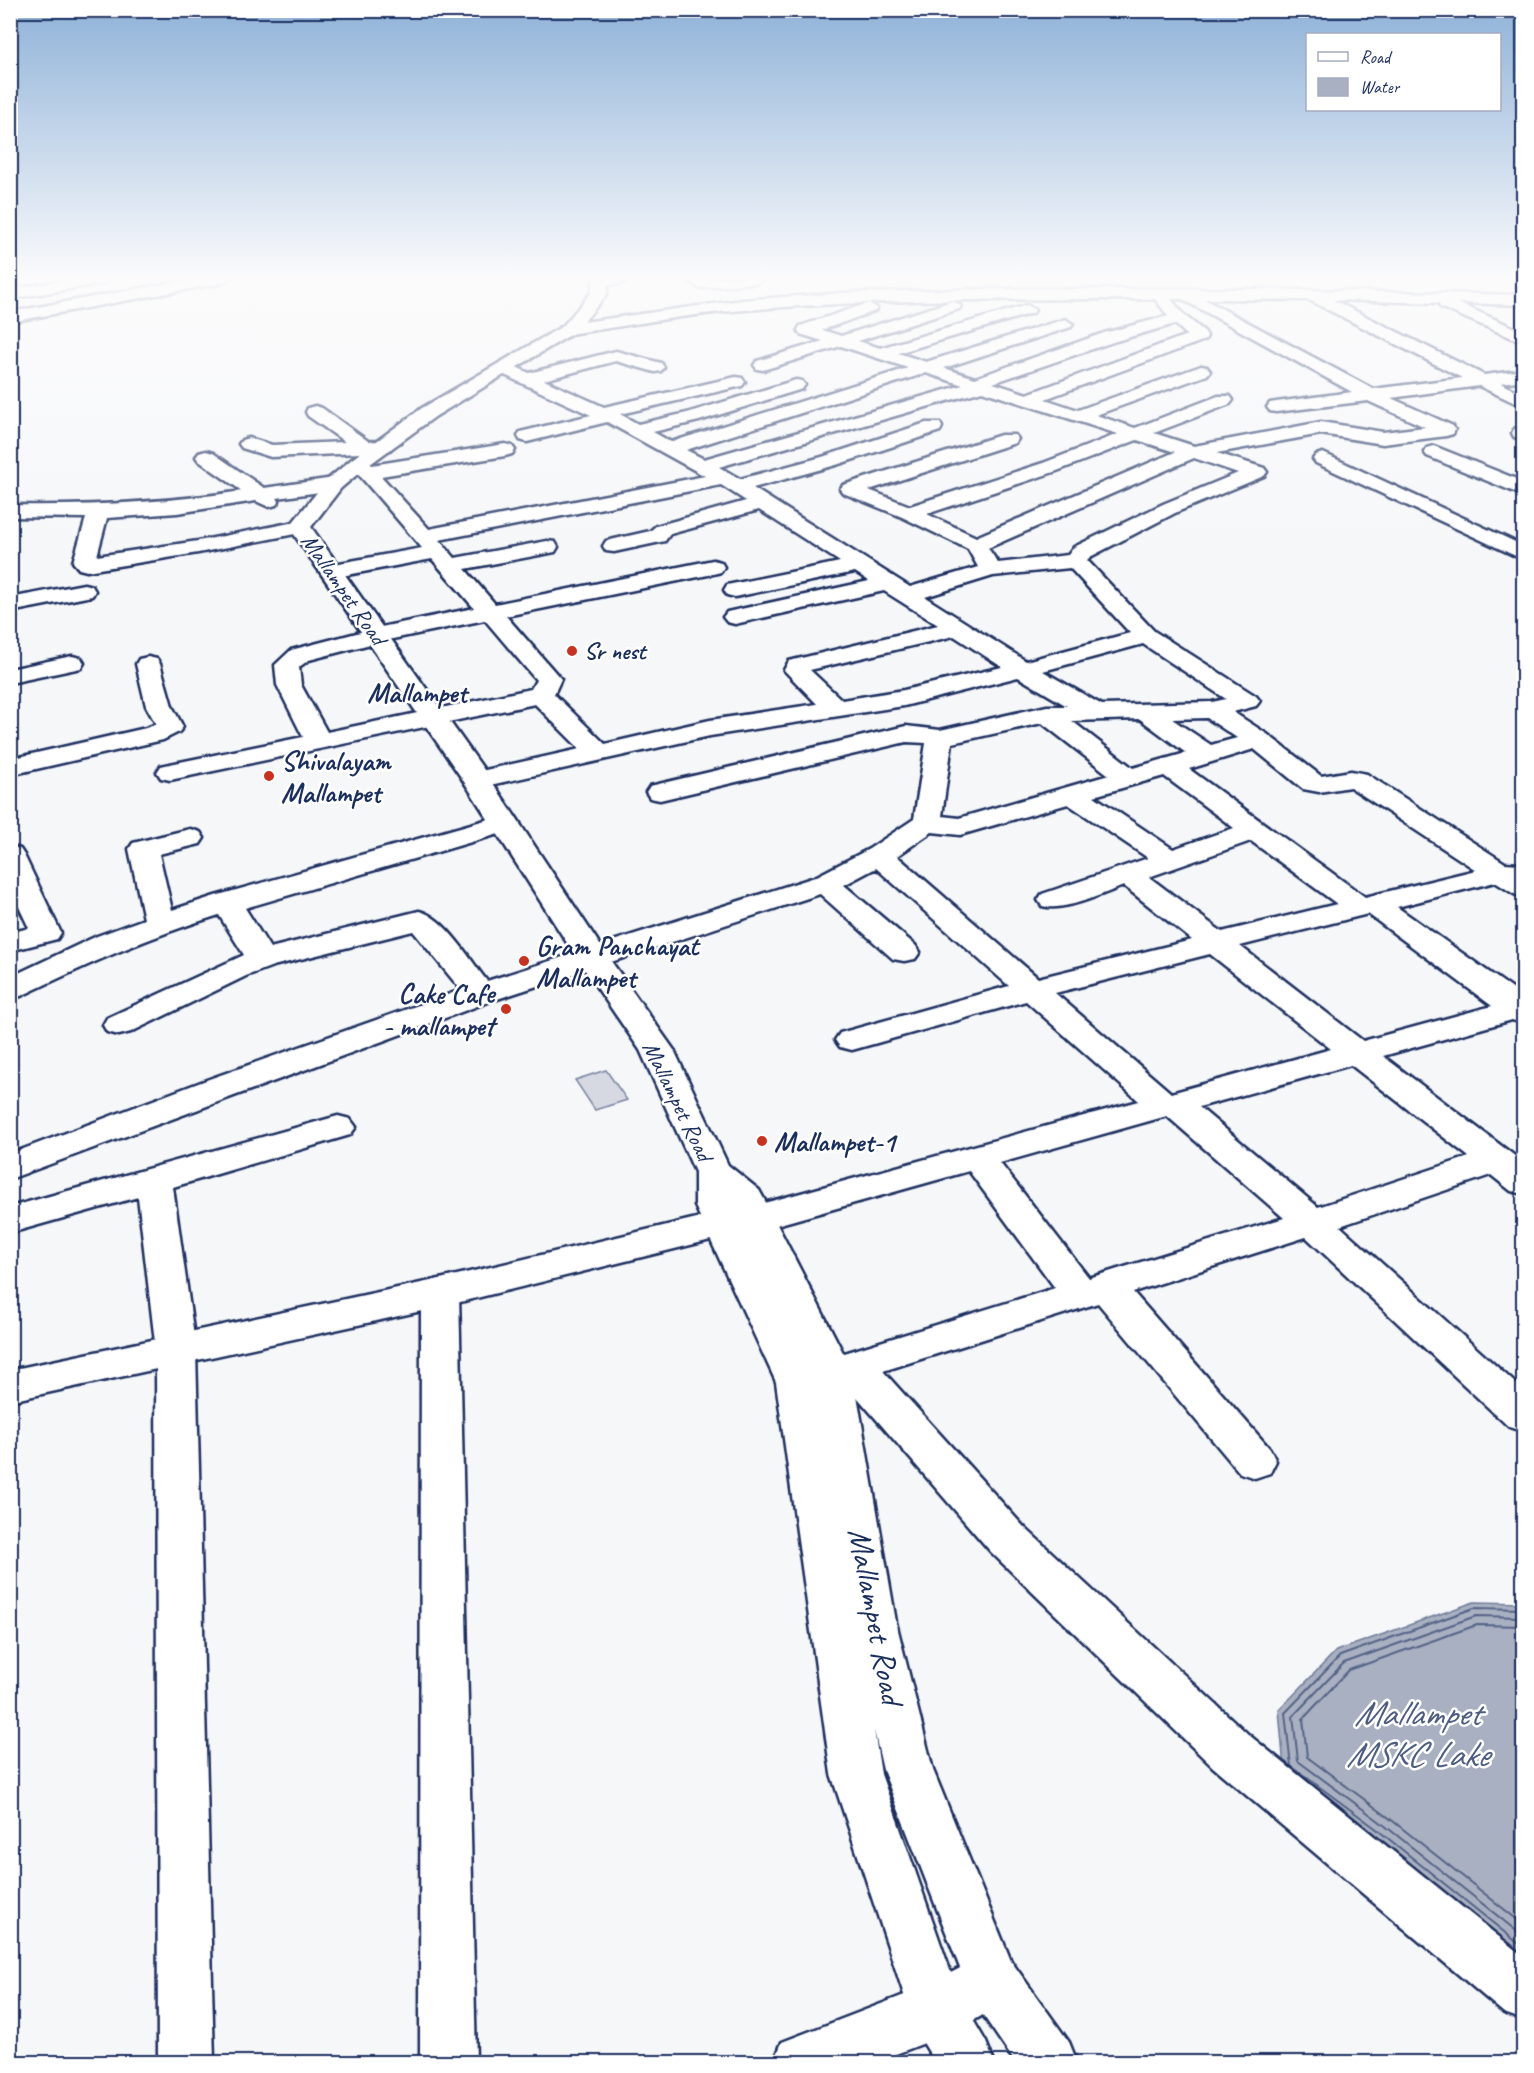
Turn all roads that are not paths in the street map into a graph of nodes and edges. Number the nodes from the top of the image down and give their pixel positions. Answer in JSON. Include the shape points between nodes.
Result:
{"nodes":[{"id":1,"x":493,"y":375,"type":"edge"},
{"id":2,"x":517,"y":375,"type":"edge"},
{"id":3,"x":542,"y":375,"type":"edge"},
{"id":4,"x":747,"y":375,"type":"edge"},
{"id":5,"x":903,"y":375,"type":"edge"},
{"id":6,"x":945,"y":375,"type":"edge"},
{"id":7,"x":1005,"y":375,"type":"edge"},
{"id":8,"x":1101,"y":375,"type":"edge"},
{"id":9,"x":1191,"y":375,"type":"edge"},
{"id":10,"x":1333,"y":375,"type":"edge"},
{"id":11,"x":1470,"y":375,"type":"edge"},
{"id":12,"x":1524,"y":375,"type":"edge"},
{"id":13,"x":525,"y":379,"type":"junction"},
{"id":14,"x":814,"y":380,"type":"dead end"},
{"id":15,"x":1481,"y":380,"type":"junction"},
{"id":16,"x":977,"y":385,"type":"junction"},
{"id":17,"x":1371,"y":395,"type":"junction"},
{"id":18,"x":1026,"y":400,"type":"junction"},
{"id":19,"x":1224,"y":400,"type":"dead end"},
{"id":20,"x":1524,"y":402,"type":"edge"},
{"id":21,"x":1276,"y":407,"type":"dead end"},
{"id":22,"x":315,"y":412,"type":"dead end"},
{"id":23,"x":607,"y":415,"type":"junction"},
{"id":24,"x":1077,"y":416,"type":"junction"},
{"id":25,"x":933,"y":427,"type":"dead end"},
{"id":26,"x":636,"y":430,"type":"junction"},
{"id":27,"x":1135,"y":435,"type":"junction"},
{"id":28,"x":527,"y":436,"type":"dead end"},
{"id":29,"x":1008,"y":439,"type":"dead end"},
{"id":30,"x":249,"y":444,"type":"dead end"},
{"id":31,"x":671,"y":448,"type":"junction"},
{"id":32,"x":505,"y":450,"type":"dead end"},
{"id":33,"x":1192,"y":452,"type":"junction"},
{"id":34,"x":1434,"y":452,"type":"dead end"},
{"id":35,"x":368,"y":457,"type":"junction"},
{"id":36,"x":206,"y":458,"type":"dead end"},
{"id":37,"x":1323,"y":459,"type":"dead end"},
{"id":38,"x":703,"y":466,"type":"junction"},
{"id":39,"x":1050,"y":467,"type":"junction"},
{"id":40,"x":731,"y":482,"type":"junction"},
{"id":41,"x":334,"y":484,"type":"junction"},
{"id":42,"x":1109,"y":487,"type":"junction"},
{"id":43,"x":1524,"y":490,"type":"edge"},
{"id":44,"x":261,"y":494,"type":"junction"},
{"id":45,"x":764,"y":502,"type":"junction"},
{"id":46,"x":1153,"y":502,"type":"junction"},
{"id":47,"x":10,"y":511,"type":"edge"},
{"id":48,"x":98,"y":512,"type":"junction"},
{"id":49,"x":909,"y":513,"type":"junction"},
{"id":50,"x":300,"y":526,"type":"junction"},
{"id":51,"x":976,"y":545,"type":"junction"},
{"id":52,"x":614,"y":546,"type":"dead end"},
{"id":53,"x":547,"y":547,"type":"dead end"},
{"id":54,"x":436,"y":552,"type":"junction"},
{"id":55,"x":1524,"y":554,"type":"edge"},
{"id":56,"x":1075,"y":561,"type":"junction"},
{"id":57,"x":860,"y":564,"type":"junction"},
{"id":58,"x":713,"y":567,"type":"dead end"},
{"id":59,"x":991,"y":570,"type":"junction"},
{"id":60,"x":331,"y":571,"type":"junction"},
{"id":61,"x":899,"y":589,"type":"junction"},
{"id":62,"x":735,"y":590,"type":"dead end"},
{"id":63,"x":84,"y":591,"type":"dead end"},
{"id":64,"x":10,"y":605,"type":"edge"},
{"id":65,"x":490,"y":613,"type":"junction"},
{"id":66,"x":735,"y":617,"type":"dead end"},
{"id":67,"x":956,"y":628,"type":"junction"},
{"id":68,"x":376,"y":635,"type":"junction"},
{"id":69,"x":1146,"y":636,"type":"junction"},
{"id":70,"x":72,"y":663,"type":"dead end"},
{"id":71,"x":148,"y":664,"type":"dead end"},
{"id":72,"x":1022,"y":669,"type":"junction"},
{"id":73,"x":10,"y":676,"type":"edge"},
{"id":74,"x":541,"y":695,"type":"junction"},
{"id":75,"x":836,"y":708,"type":"junction"},
{"id":76,"x":1212,"y":710,"type":"junction"},
{"id":77,"x":1096,"y":712,"type":"junction"},
{"id":78,"x":1146,"y":712,"type":"junction"},
{"id":79,"x":1047,"y":714,"type":"junction"},
{"id":80,"x":433,"y":718,"type":"junction"},
{"id":81,"x":940,"y":738,"type":"junction"},
{"id":82,"x":1258,"y":740,"type":"junction"},
{"id":83,"x":319,"y":742,"type":"junction"},
{"id":84,"x":599,"y":753,"type":"junction"},
{"id":85,"x":1207,"y":755,"type":"junction"},
{"id":86,"x":1168,"y":766,"type":"junction"},
{"id":87,"x":10,"y":767,"type":"edge"},
{"id":88,"x":170,"y":772,"type":"dead end"},
{"id":89,"x":1129,"y":778,"type":"junction"},
{"id":90,"x":477,"y":780,"type":"junction"},
{"id":91,"x":660,"y":792,"type":"dead end"},
{"id":92,"x":1072,"y":794,"type":"junction"},
{"id":93,"x":506,"y":823,"type":"junction"},
{"id":94,"x":927,"y":823,"type":"junction"},
{"id":95,"x":1254,"y":830,"type":"junction"},
{"id":96,"x":190,"y":838,"type":"dead end"},
{"id":97,"x":10,"y":855,"type":"edge"},
{"id":98,"x":879,"y":855,"type":"junction"},
{"id":99,"x":1168,"y":859,"type":"junction"},
{"id":100,"x":1510,"y":869,"type":"edge"},
{"id":101,"x":1128,"y":875,"type":"junction"},
{"id":102,"x":825,"y":883,"type":"junction"},
{"id":103,"x":1524,"y":888,"type":"edge"},
{"id":104,"x":1053,"y":900,"type":"dead end"},
{"id":105,"x":226,"y":902,"type":"junction"},
{"id":106,"x":1367,"y":906,"type":"junction"},
{"id":107,"x":160,"y":923,"type":"junction"},
{"id":108,"x":10,"y":942,"type":"edge"},
{"id":109,"x":1216,"y":944,"type":"junction"},
{"id":110,"x":904,"y":952,"type":"dead end"},
{"id":111,"x":592,"y":957,"type":"junction"},
{"id":112,"x":262,"y":959,"type":"junction"},
{"id":113,"x":10,"y":989,"type":"edge"},
{"id":114,"x":1032,"y":989,"type":"junction"},
{"id":115,"x":480,"y":994,"type":"junction"},
{"id":116,"x":1521,"y":1010,"type":"edge"},
{"id":117,"x":119,"y":1025,"type":"dead end"},
{"id":118,"x":852,"y":1040,"type":"dead end"},
{"id":119,"x":1356,"y":1053,"type":"junction"},
{"id":120,"x":1168,"y":1104,"type":"junction"},
{"id":121,"x":338,"y":1127,"type":"dead end"},
{"id":122,"x":976,"y":1156,"type":"junction"},
{"id":123,"x":1495,"y":1161,"type":"junction"},
{"id":124,"x":10,"y":1167,"type":"edge"},
{"id":125,"x":154,"y":1180,"type":"junction"},
{"id":126,"x":1524,"y":1182,"type":"edge"},
{"id":127,"x":10,"y":1220,"type":"edge"},
{"id":128,"x":739,"y":1221,"type":"junction"},
{"id":129,"x":1312,"y":1222,"type":"junction"},
{"id":130,"x":1094,"y":1291,"type":"junction"},
{"id":131,"x":440,"y":1293,"type":"junction"},
{"id":132,"x":176,"y":1351,"type":"junction"},
{"id":133,"x":828,"y":1373,"type":"junction"},
{"id":134,"x":10,"y":1386,"type":"edge"},
{"id":135,"x":1524,"y":1416,"type":"edge"},
{"id":136,"x":1255,"y":1461,"type":"dead end"},
{"id":137,"x":991,"y":1980,"type":"junction"},
{"id":138,"x":1524,"y":1993,"type":"edge"},
{"id":139,"x":936,"y":2012,"type":"junction"},
{"id":140,"x":186,"y":2062,"type":"edge"},
{"id":141,"x":448,"y":2062,"type":"edge"},
{"id":142,"x":802,"y":2062,"type":"edge"},
{"id":143,"x":966,"y":2062,"type":"edge"},
{"id":144,"x":1049,"y":2062,"type":"edge"}],
"edges":[{"from":1,"to":35,"type":"main road","name":"Mallampet Road","via":[[429,412]]},
{"from":2,"to":13,"type":"main road"},
{"from":3,"to":13,"type":"main road"},
{"from":4,"to":23,"type":"main road"},
{"from":5,"to":31,"type":"main road"},
{"from":6,"to":16,"type":"main road"},
{"from":7,"to":16,"type":"main road"},
{"from":8,"to":18,"type":"main road"},
{"from":9,"to":24,"type":"main road"},
{"from":10,"to":17,"type":"main road"},
{"from":11,"to":15,"type":"main road"},
{"from":12,"to":15,"type":"main road"},
{"from":13,"to":23,"type":"main road"},
{"from":14,"to":26,"type":"main road"},
{"from":15,"to":17,"type":"main road"},
{"from":15,"to":20,"type":"main road"},
{"from":16,"to":18,"type":"main road"},
{"from":16,"to":38,"type":"main road"},
{"from":17,"to":21,"type":"main road"},
{"from":17,"to":33,"type":"main road","via":[[1446,430],[1383,438],[1321,428]]},
{"from":18,"to":24,"type":"main road"},
{"from":19,"to":27,"type":"main road"},
{"from":22,"to":35,"type":"main road"},
{"from":23,"to":26,"type":"main road"},
{"from":23,"to":28,"type":"main road"},
{"from":24,"to":27,"type":"main road"},
{"from":25,"to":40,"type":"main road","via":[[810,466]]},
{"from":26,"to":31,"type":"main road"},
{"from":27,"to":33,"type":"main road"},
{"from":27,"to":39,"type":"main road"},
{"from":29,"to":49,"type":"main road","via":[[850,489]]},
{"from":30,"to":35,"type":"main road","via":[[271,451]]},
{"from":31,"to":38,"type":"main road"},
{"from":32,"to":35,"type":"main road"},
{"from":33,"to":42,"type":"main road"},
{"from":33,"to":46,"type":"main road","via":[[1257,471]]},
{"from":34,"to":43,"type":"main road"},
{"from":35,"to":41,"type":"main road","name":"Mallampet Road"},
{"from":35,"to":54,"type":"main road"},
{"from":36,"to":44,"type":"main road"},
{"from":37,"to":55,"type":"main road"},
{"from":38,"to":40,"type":"main road"},
{"from":39,"to":42,"type":"main road"},
{"from":39,"to":49,"type":"main road"},
{"from":40,"to":45,"type":"main road"},
{"from":40,"to":54,"type":"main road"},
{"from":41,"to":44,"type":"main road"},
{"from":41,"to":50,"type":"main road","name":"Mallampet Road"},
{"from":42,"to":46,"type":"main road"},
{"from":42,"to":51,"type":"main road"},
{"from":44,"to":48,"type":"main road","via":[[177,507]]},
{"from":44,"to":50,"type":"main road"},
{"from":45,"to":52,"type":"main road"},
{"from":45,"to":57,"type":"main road"},
{"from":46,"to":56,"type":"main road"},
{"from":47,"to":48,"type":"main road"},
{"from":48,"to":50,"type":"main road","via":[[84,561],[87,564]]},
{"from":49,"to":51,"type":"main road"},
{"from":50,"to":60,"type":"main road","name":"Mallampet Road"},
{"from":51,"to":59,"type":"main road"},
{"from":53,"to":54,"type":"main road"},
{"from":54,"to":60,"type":"main road"},
{"from":54,"to":65,"type":"main road"},
{"from":56,"to":59,"type":"main road"},
{"from":56,"to":69,"type":"main road"},
{"from":57,"to":61,"type":"main road"},
{"from":57,"to":62,"type":"main road"},
{"from":58,"to":65,"type":"main road"},
{"from":59,"to":61,"type":"main road"},
{"from":60,"to":68,"type":"main road","name":"Mallampet Road"},
{"from":61,"to":66,"type":"main road"},
{"from":61,"to":67,"type":"main road"},
{"from":63,"to":64,"type":"main road"},
{"from":65,"to":68,"type":"main road"},
{"from":65,"to":74,"type":"main road","via":[[549,679]]},
{"from":67,"to":72,"type":"main road"},
{"from":67,"to":75,"type":"main road","via":[[798,666],[795,670]]},
{"from":68,"to":80,"type":"main road","name":"Mallampet Road"},
{"from":68,"to":83,"type":"main road","via":[[300,655],[287,665],[289,685]]},
{"from":69,"to":72,"type":"main road"},
{"from":69,"to":76,"type":"main road","via":[[1247,701]]},
{"from":70,"to":73,"type":"main road"},
{"from":71,"to":87,"type":"main road","via":[[159,706],[170,727]]},
{"from":72,"to":75,"type":"main road","via":[[903,698]]},
{"from":72,"to":77,"type":"main road"},
{"from":74,"to":80,"type":"main road"},
{"from":74,"to":84,"type":"main road"},
{"from":75,"to":84,"type":"main road","via":[[710,728]]},
{"from":76,"to":78,"type":"main road"},
{"from":76,"to":82,"type":"main road"},
{"from":77,"to":78,"type":"main road"},
{"from":77,"to":79,"type":"main road"},
{"from":78,"to":85,"type":"main road"},
{"from":79,"to":81,"type":"main road"},
{"from":79,"to":89,"type":"main road"},
{"from":80,"to":83,"type":"main road"},
{"from":80,"to":90,"type":"main road","name":"Mallampet Road"},
{"from":81,"to":91,"type":"main road","via":[[906,735]]},
{"from":81,"to":94,"type":"main road"},
{"from":82,"to":85,"type":"main road"},
{"from":82,"to":100,"type":"main road","via":[[1313,783],[1357,780]]},
{"from":83,"to":88,"type":"main road"},
{"from":84,"to":90,"type":"main road"},
{"from":85,"to":86,"type":"main road"},
{"from":86,"to":89,"type":"main road"},
{"from":86,"to":95,"type":"main road"},
{"from":89,"to":92,"type":"main road"},
{"from":90,"to":93,"type":"main road","name":"Mallampet Road"},
{"from":92,"to":94,"type":"main road","via":[[960,827]]},
{"from":92,"to":99,"type":"main road"},
{"from":93,"to":105,"type":"main road"},
{"from":93,"to":111,"type":"main road","name":"Mallampet Road"},
{"from":94,"to":98,"type":"main road"},
{"from":95,"to":99,"type":"main road"},
{"from":95,"to":106,"type":"main road"},
{"from":96,"to":107,"type":"main road","via":[[143,849]]},
{"from":97,"to":108,"type":"main road","via":[[46,933]]},
{"from":98,"to":102,"type":"main road"},
{"from":98,"to":114,"type":"main road"},
{"from":99,"to":101,"type":"main road"},
{"from":100,"to":103,"type":"main road"},
{"from":100,"to":106,"type":"main road"},
{"from":101,"to":104,"type":"main road"},
{"from":101,"to":109,"type":"main road"},
{"from":102,"to":110,"type":"main road"},
{"from":102,"to":111,"type":"main road"},
{"from":105,"to":107,"type":"main road"},
{"from":105,"to":112,"type":"main road"},
{"from":106,"to":109,"type":"main road"},
{"from":106,"to":116,"type":"main road"},
{"from":107,"to":113,"type":"main road"},
{"from":109,"to":114,"type":"main road"},
{"from":109,"to":119,"type":"main road"},
{"from":111,"to":115,"type":"main road"},
{"from":111,"to":128,"type":"main road","name":"Mallampet Road","via":[[657,1050],[713,1172],[713,1206]]},
{"from":112,"to":115,"type":"main road","via":[[419,920]]},
{"from":112,"to":117,"type":"main road"},
{"from":114,"to":118,"type":"main road"},
{"from":114,"to":120,"type":"main road"},
{"from":115,"to":124,"type":"main road"},
{"from":116,"to":119,"type":"main road"},
{"from":119,"to":120,"type":"main road"},
{"from":119,"to":123,"type":"main road"},
{"from":120,"to":122,"type":"main road"},
{"from":120,"to":129,"type":"main road"},
{"from":121,"to":125,"type":"main road"},
{"from":122,"to":128,"type":"main road"},
{"from":122,"to":130,"type":"main road"},
{"from":123,"to":126,"type":"main road"},
{"from":123,"to":129,"type":"main road"},
{"from":125,"to":127,"type":"main road"},
{"from":125,"to":132,"type":"main road"},
{"from":128,"to":131,"type":"main road"},
{"from":128,"to":133,"type":"main road","name":"Mallampet Road"},
{"from":129,"to":130,"type":"main road"},
{"from":129,"to":135,"type":"main road"},
{"from":130,"to":133,"type":"main road"},
{"from":130,"to":136,"type":"main road"},
{"from":131,"to":132,"type":"main road"},
{"from":131,"to":141,"type":"main road"},
{"from":132,"to":134,"type":"main road"},
{"from":132,"to":140,"type":"main road"},
{"from":133,"to":137,"type":"main road","name":"Mallampet Road","via":[[873,1622],[908,1770]]},
{"from":133,"to":138,"type":"main road","via":[[1223,1743]]},
{"from":133,"to":139,"type":"main road","name":"Mallampet Road","via":[[856,1774]]},
{"from":137,"to":139,"type":"main road"},
{"from":137,"to":144,"type":"main road","name":"Mallampet Road"},
{"from":139,"to":142,"type":"main road"},
{"from":139,"to":143,"type":"main road","name":"Mallampet Road"}]}
